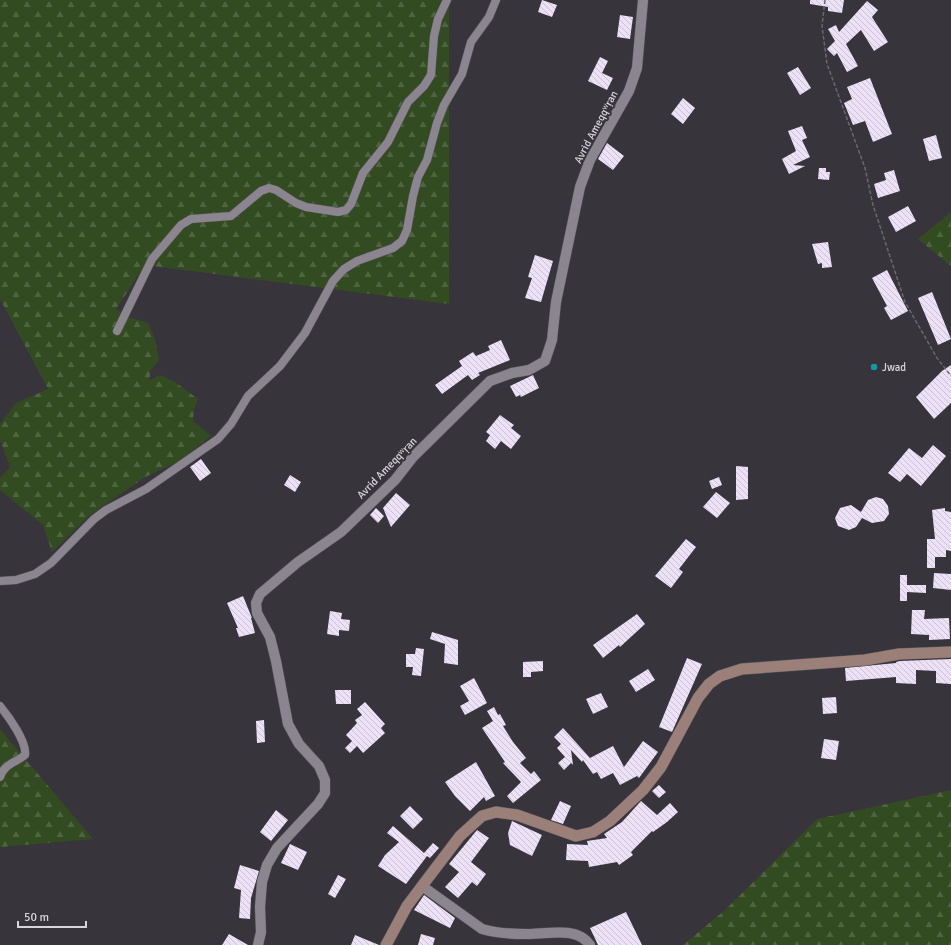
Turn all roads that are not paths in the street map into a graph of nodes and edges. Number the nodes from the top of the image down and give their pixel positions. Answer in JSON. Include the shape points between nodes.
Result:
{"nodes":[{"id":1,"x":447,"y":0,"type":"edge"},
{"id":2,"x":496,"y":0,"type":"edge"},
{"id":3,"x":643,"y":0,"type":"edge"},
{"id":4,"x":116,"y":331,"type":"dead end"},
{"id":5,"x":0,"y":581,"type":"edge"},
{"id":6,"x":951,"y":652,"type":"edge"},
{"id":7,"x":0,"y":706,"type":"edge"},
{"id":8,"x":0,"y":777,"type":"edge"},
{"id":9,"x":422,"y":886,"type":"junction"},
{"id":10,"x":258,"y":945,"type":"edge"},
{"id":11,"x":386,"y":945,"type":"edge"},
{"id":12,"x":590,"y":945,"type":"edge"}],
"edges":[{"from":1,"to":4,"type":"street","via":[[438,19],[434,36],[431,75],[408,102],[388,142],[362,173],[352,204],[346,210],[338,212],[306,206],[296,204],[269,188],[261,191],[231,216],[192,219],[181,225],[152,258]]},
{"from":2,"to":5,"type":"street","via":[[489,17],[472,42],[462,74],[444,105],[427,160],[418,177],[408,230],[402,241],[393,248],[357,261],[333,280],[304,333],[280,366],[248,396],[231,424],[218,439],[146,489],[106,510],[51,563],[35,574],[16,580]]},
{"from":3,"to":10,"type":"street","name":"Avrid Ameqqʷṛan","via":[[637,68],[629,91],[590,160],[580,187],[556,302],[552,340],[545,361],[530,370],[490,381],[341,532],[298,562],[260,594],[256,603],[257,613],[271,643],[288,724],[299,744],[319,766],[325,780],[325,793],[318,804],[276,848],[266,865],[260,900]]},
{"from":6,"to":9,"type":"main road","via":[[899,654],[865,660],[742,669],[720,676],[709,684],[698,698],[661,767],[643,790],[610,821],[594,832],[576,836],[516,815],[496,812],[482,816],[460,836]]},
{"from":7,"to":8,"type":"street","via":[[26,749],[25,755],[7,766]]},
{"from":9,"to":11,"type":"main road","via":[[407,906]]},
{"from":9,"to":12,"type":"street","via":[[482,929],[526,934],[561,932],[579,936]]}]}
